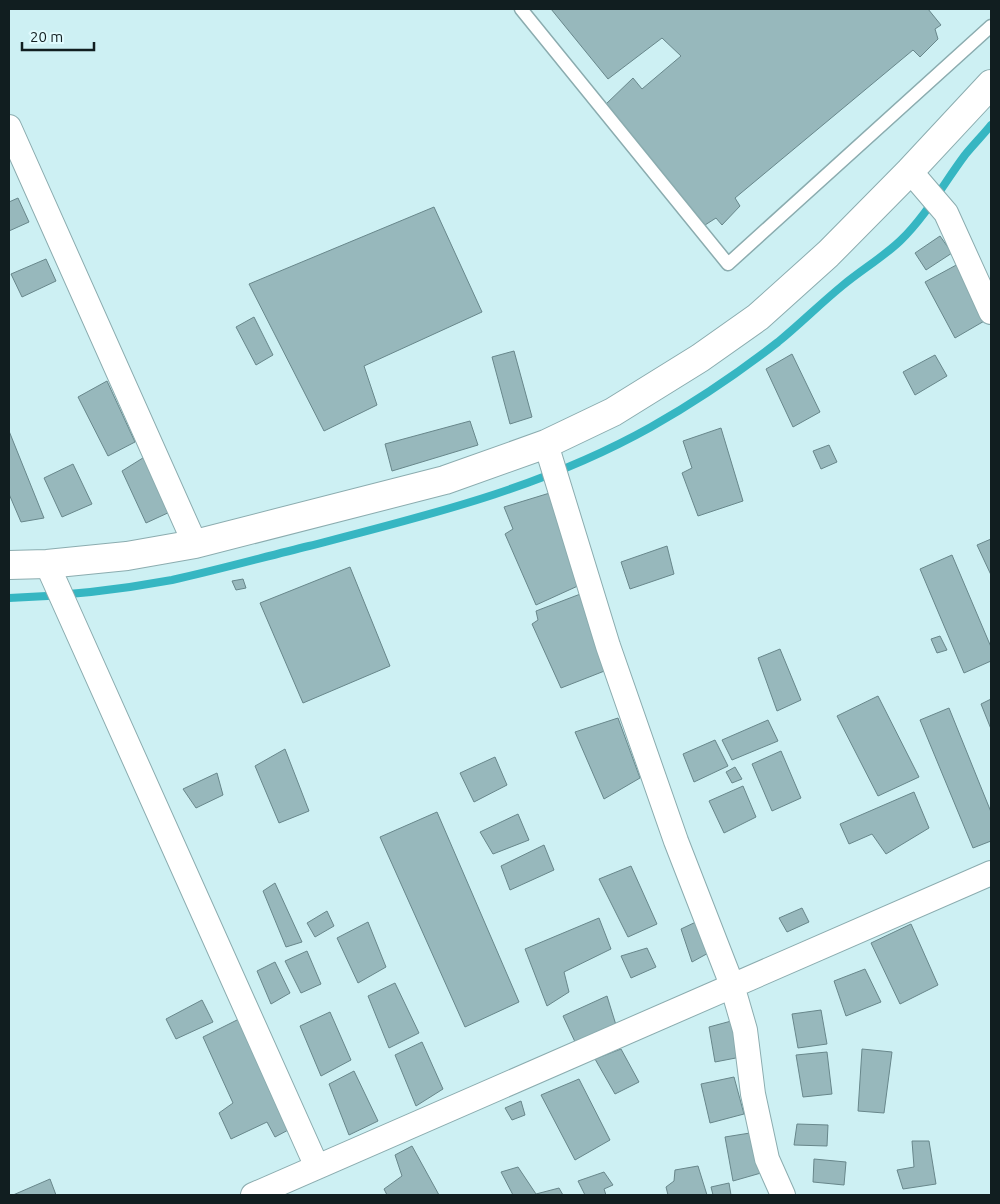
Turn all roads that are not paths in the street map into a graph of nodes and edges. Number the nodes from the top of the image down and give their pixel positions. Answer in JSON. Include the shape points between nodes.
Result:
{"nodes":[{"id":1,"x":521,"y":9,"type":"edge"},
{"id":2,"x":991,"y":26,"type":"edge"},
{"id":3,"x":991,"y":84,"type":"edge"},
{"id":4,"x":9,"y":127,"type":"edge"},
{"id":5,"x":910,"y":170,"type":"junction"},
{"id":6,"x":991,"y":312,"type":"edge"},
{"id":7,"x":552,"y":463,"type":"junction"},
{"id":8,"x":195,"y":544,"type":"junction"},
{"id":9,"x":9,"y":565,"type":"edge"},
{"id":10,"x":56,"y":584,"type":"junction"},
{"id":11,"x":991,"y":873,"type":"edge"},
{"id":12,"x":732,"y":985,"type":"junction"},
{"id":13,"x":317,"y":1167,"type":"junction"},
{"id":14,"x":253,"y":1195,"type":"edge"},
{"id":15,"x":783,"y":1195,"type":"edge"}],
"edges":[{"from":1,"to":2,"type":"lane","via":[[728,264]]},
{"from":3,"to":5,"type":"street"},
{"from":4,"to":8,"type":"street"},
{"from":5,"to":6,"type":"street","via":[[946,213]]},
{"from":5,"to":7,"type":"street","via":[[828,254],[758,317],[700,358],[613,412]]},
{"from":7,"to":8,"type":"street","via":[[445,480]]},
{"from":7,"to":12,"type":"street","via":[[608,646],[669,823]]},
{"from":8,"to":10,"type":"street","via":[[127,556]]},
{"from":9,"to":10,"type":"street"},
{"from":10,"to":13,"type":"street"},
{"from":11,"to":12,"type":"street"},
{"from":12,"to":13,"type":"street"},
{"from":12,"to":15,"type":"street","via":[[745,1030],[753,1094],[767,1159]]},
{"from":13,"to":14,"type":"street"}]}
